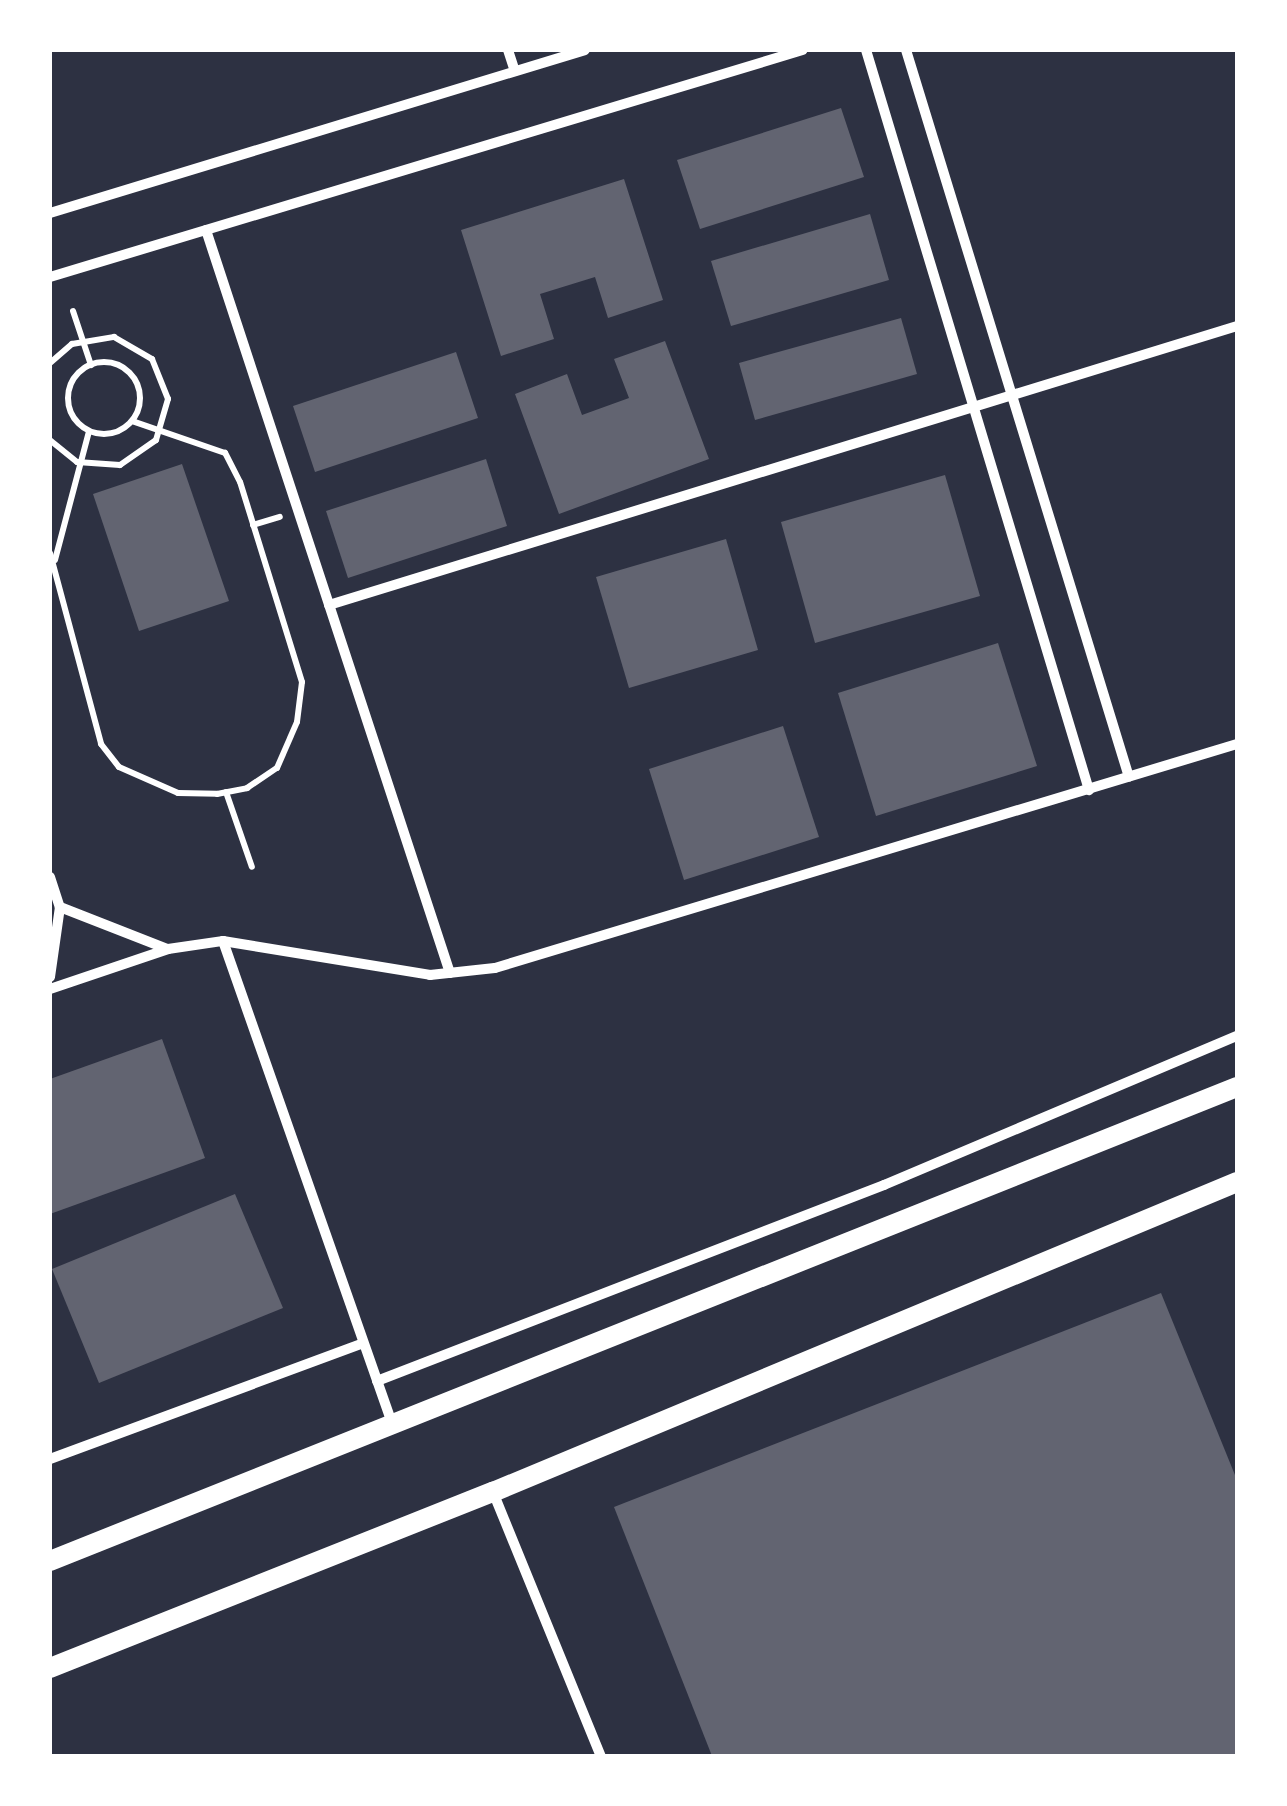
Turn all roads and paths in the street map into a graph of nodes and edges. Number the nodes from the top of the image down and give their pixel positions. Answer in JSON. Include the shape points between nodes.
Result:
{"nodes":[{"id":1,"x":508,"y":50,"type":"edge"},
{"id":2,"x":585,"y":50,"type":"edge"},
{"id":3,"x":803,"y":50,"type":"edge"},
{"id":4,"x":866,"y":50,"type":"edge"},
{"id":5,"x":906,"y":50,"type":"edge"},
{"id":6,"x":515,"y":71,"type":"junction"},
{"id":7,"x":50,"y":212,"type":"edge"},
{"id":8,"x":206,"y":230,"type":"junction"},
{"id":9,"x":50,"y":277,"type":"edge"},
{"id":10,"x":72,"y":311,"type":"dead end"},
{"id":11,"x":1237,"y":326,"type":"edge"},
{"id":12,"x":82,"y":340,"type":"junction"},
{"id":13,"x":50,"y":363,"type":"edge"},
{"id":14,"x":91,"y":365,"type":"junction"},
{"id":15,"x":1013,"y":395,"type":"junction"},
{"id":16,"x":972,"y":404,"type":"junction"},
{"id":17,"x":132,"y":421,"type":"junction"},
{"id":18,"x":162,"y":428,"type":"junction"},
{"id":19,"x":89,"y":431,"type":"junction"},
{"id":20,"x":50,"y":440,"type":"edge"},
{"id":21,"x":77,"y":462,"type":"junction"},
{"id":22,"x":50,"y":554,"type":"edge"},
{"id":23,"x":54,"y":565,"type":"junction"},
{"id":24,"x":330,"y":605,"type":"junction"},
{"id":25,"x":1237,"y":744,"type":"edge"},
{"id":26,"x":1129,"y":777,"type":"junction"},
{"id":27,"x":1088,"y":790,"type":"junction"},
{"id":28,"x":226,"y":792,"type":"junction"},
{"id":29,"x":252,"y":868,"type":"dead end"},
{"id":30,"x":50,"y":877,"type":"edge"},
{"id":31,"x":60,"y":907,"type":"junction"},
{"id":32,"x":222,"y":941,"type":"junction"},
{"id":33,"x":168,"y":950,"type":"junction"},
{"id":34,"x":450,"y":973,"type":"junction"},
{"id":35,"x":50,"y":976,"type":"edge"},
{"id":36,"x":50,"y":989,"type":"edge"},
{"id":37,"x":1237,"y":1036,"type":"edge"},
{"id":38,"x":1237,"y":1087,"type":"edge"},
{"id":39,"x":1237,"y":1182,"type":"edge"},
{"id":40,"x":363,"y":1343,"type":"junction"},
{"id":41,"x":377,"y":1381,"type":"junction"},
{"id":42,"x":392,"y":1426,"type":"junction"},
{"id":43,"x":50,"y":1459,"type":"edge"},
{"id":44,"x":493,"y":1492,"type":"junction"},
{"id":45,"x":50,"y":1561,"type":"edge"},
{"id":46,"x":50,"y":1668,"type":"edge"},
{"id":47,"x":601,"y":1756,"type":"edge"}],
"edges":[{"from":1,"to":6,"type":"street"},
{"from":2,"to":6,"type":"street"},
{"from":3,"to":8,"type":"street"},
{"from":4,"to":16,"type":"street"},
{"from":5,"to":15,"type":"street"},
{"from":6,"to":7,"type":"street"},
{"from":8,"to":9,"type":"street"},
{"from":8,"to":24,"type":"street"},
{"from":10,"to":12,"type":"path"},
{"from":11,"to":15,"type":"street"},
{"from":12,"to":13,"type":"path"},
{"from":12,"to":14,"type":"path"},
{"from":12,"to":18,"type":"path","via":[[114,337],[152,359],[168,399]]},
{"from":14,"to":17,"type":"path","via":[[114,364],[133,378],[140,400]]},
{"from":14,"to":19,"type":"path","via":[[68,391],[72,415]]},
{"from":15,"to":16,"type":"street"},
{"from":15,"to":26,"type":"street"},
{"from":16,"to":24,"type":"street"},
{"from":16,"to":27,"type":"street"},
{"from":17,"to":18,"type":"path"},
{"from":17,"to":19,"type":"path","via":[[112,433]]},
{"from":18,"to":21,"type":"path","via":[[140,456],[120,465]]},
{"from":18,"to":28,"type":"path","via":[[225,453],[302,682],[297,722],[278,768],[247,788]]},
{"from":19,"to":21,"type":"path"},
{"from":20,"to":21,"type":"path"},
{"from":21,"to":23,"type":"path"},
{"from":22,"to":23,"type":"path"},
{"from":23,"to":28,"type":"path","via":[[101,744],[119,767],[178,792]]},
{"from":24,"to":34,"type":"street"},
{"from":25,"to":26,"type":"street"},
{"from":26,"to":27,"type":"street"},
{"from":27,"to":34,"type":"street","via":[[495,968]]},
{"from":28,"to":29,"type":"path"},
{"from":30,"to":31,"type":"street"},
{"from":31,"to":33,"type":"street"},
{"from":31,"to":35,"type":"street"},
{"from":32,"to":33,"type":"street"},
{"from":32,"to":34,"type":"street","via":[[430,976]]},
{"from":32,"to":40,"type":"street"},
{"from":33,"to":36,"type":"street"},
{"from":37,"to":41,"type":"street","via":[[884,1186]]},
{"from":38,"to":42,"type":"main road"},
{"from":39,"to":44,"type":"main road"},
{"from":40,"to":41,"type":"street"},
{"from":40,"to":43,"type":"street"},
{"from":41,"to":42,"type":"street"},
{"from":42,"to":45,"type":"main road"},
{"from":44,"to":46,"type":"main road"},
{"from":44,"to":47,"type":"street"}]}
